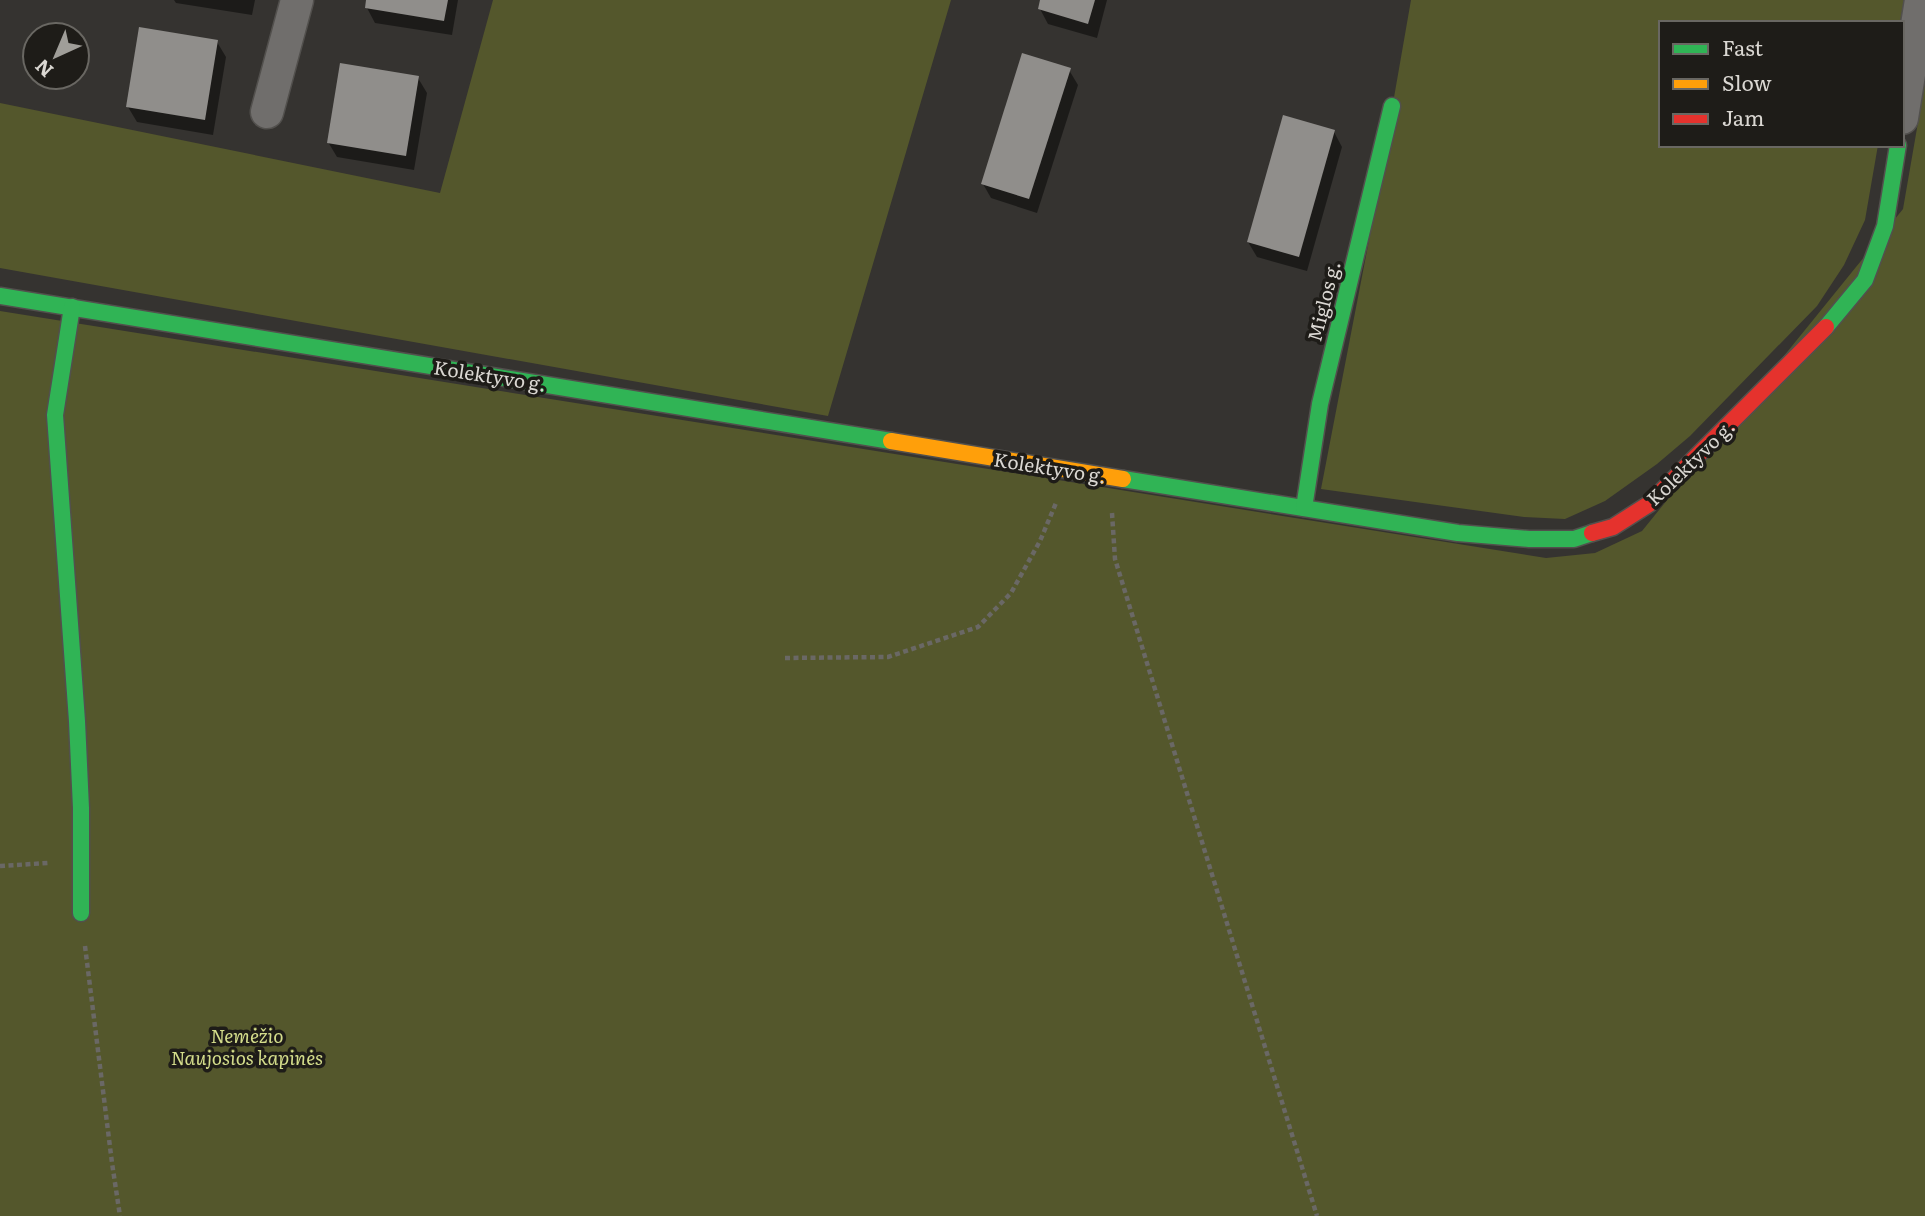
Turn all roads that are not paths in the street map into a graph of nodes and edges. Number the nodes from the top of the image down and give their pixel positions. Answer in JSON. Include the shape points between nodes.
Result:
{"nodes":[{"id":1,"x":297,"y":0,"type":"edge"},
{"id":2,"x":1921,"y":0,"type":"edge"},
{"id":3,"x":1392,"y":106,"type":"dead end"},
{"id":4,"x":1904,"y":106,"type":"edge"},
{"id":5,"x":267,"y":112,"type":"dead end"},
{"id":6,"x":1898,"y":147,"type":"edge"},
{"id":7,"x":0,"y":296,"type":"edge"},
{"id":8,"x":72,"y":307,"type":"junction"},
{"id":9,"x":1304,"y":508,"type":"junction"},
{"id":10,"x":81,"y":912,"type":"road end"}],
"edges":[{"from":1,"to":5,"type":"street"},
{"from":2,"to":4,"type":"street"},
{"from":3,"to":9,"type":"street","name":"Miglos g.","via":[[1320,404]]},
{"from":6,"to":9,"type":"street","name":"Kolektyvo g.","via":[[1885,226],[1865,280],[1829,324],[1649,504],[1613,527],[1574,538],[1529,539],[1458,533]]},
{"from":7,"to":8,"type":"street","name":"Kolektyvo g."},
{"from":8,"to":9,"type":"street","name":"Kolektyvo g."},
{"from":8,"to":10,"type":"street","via":[[55,415],[77,721]]}]}
